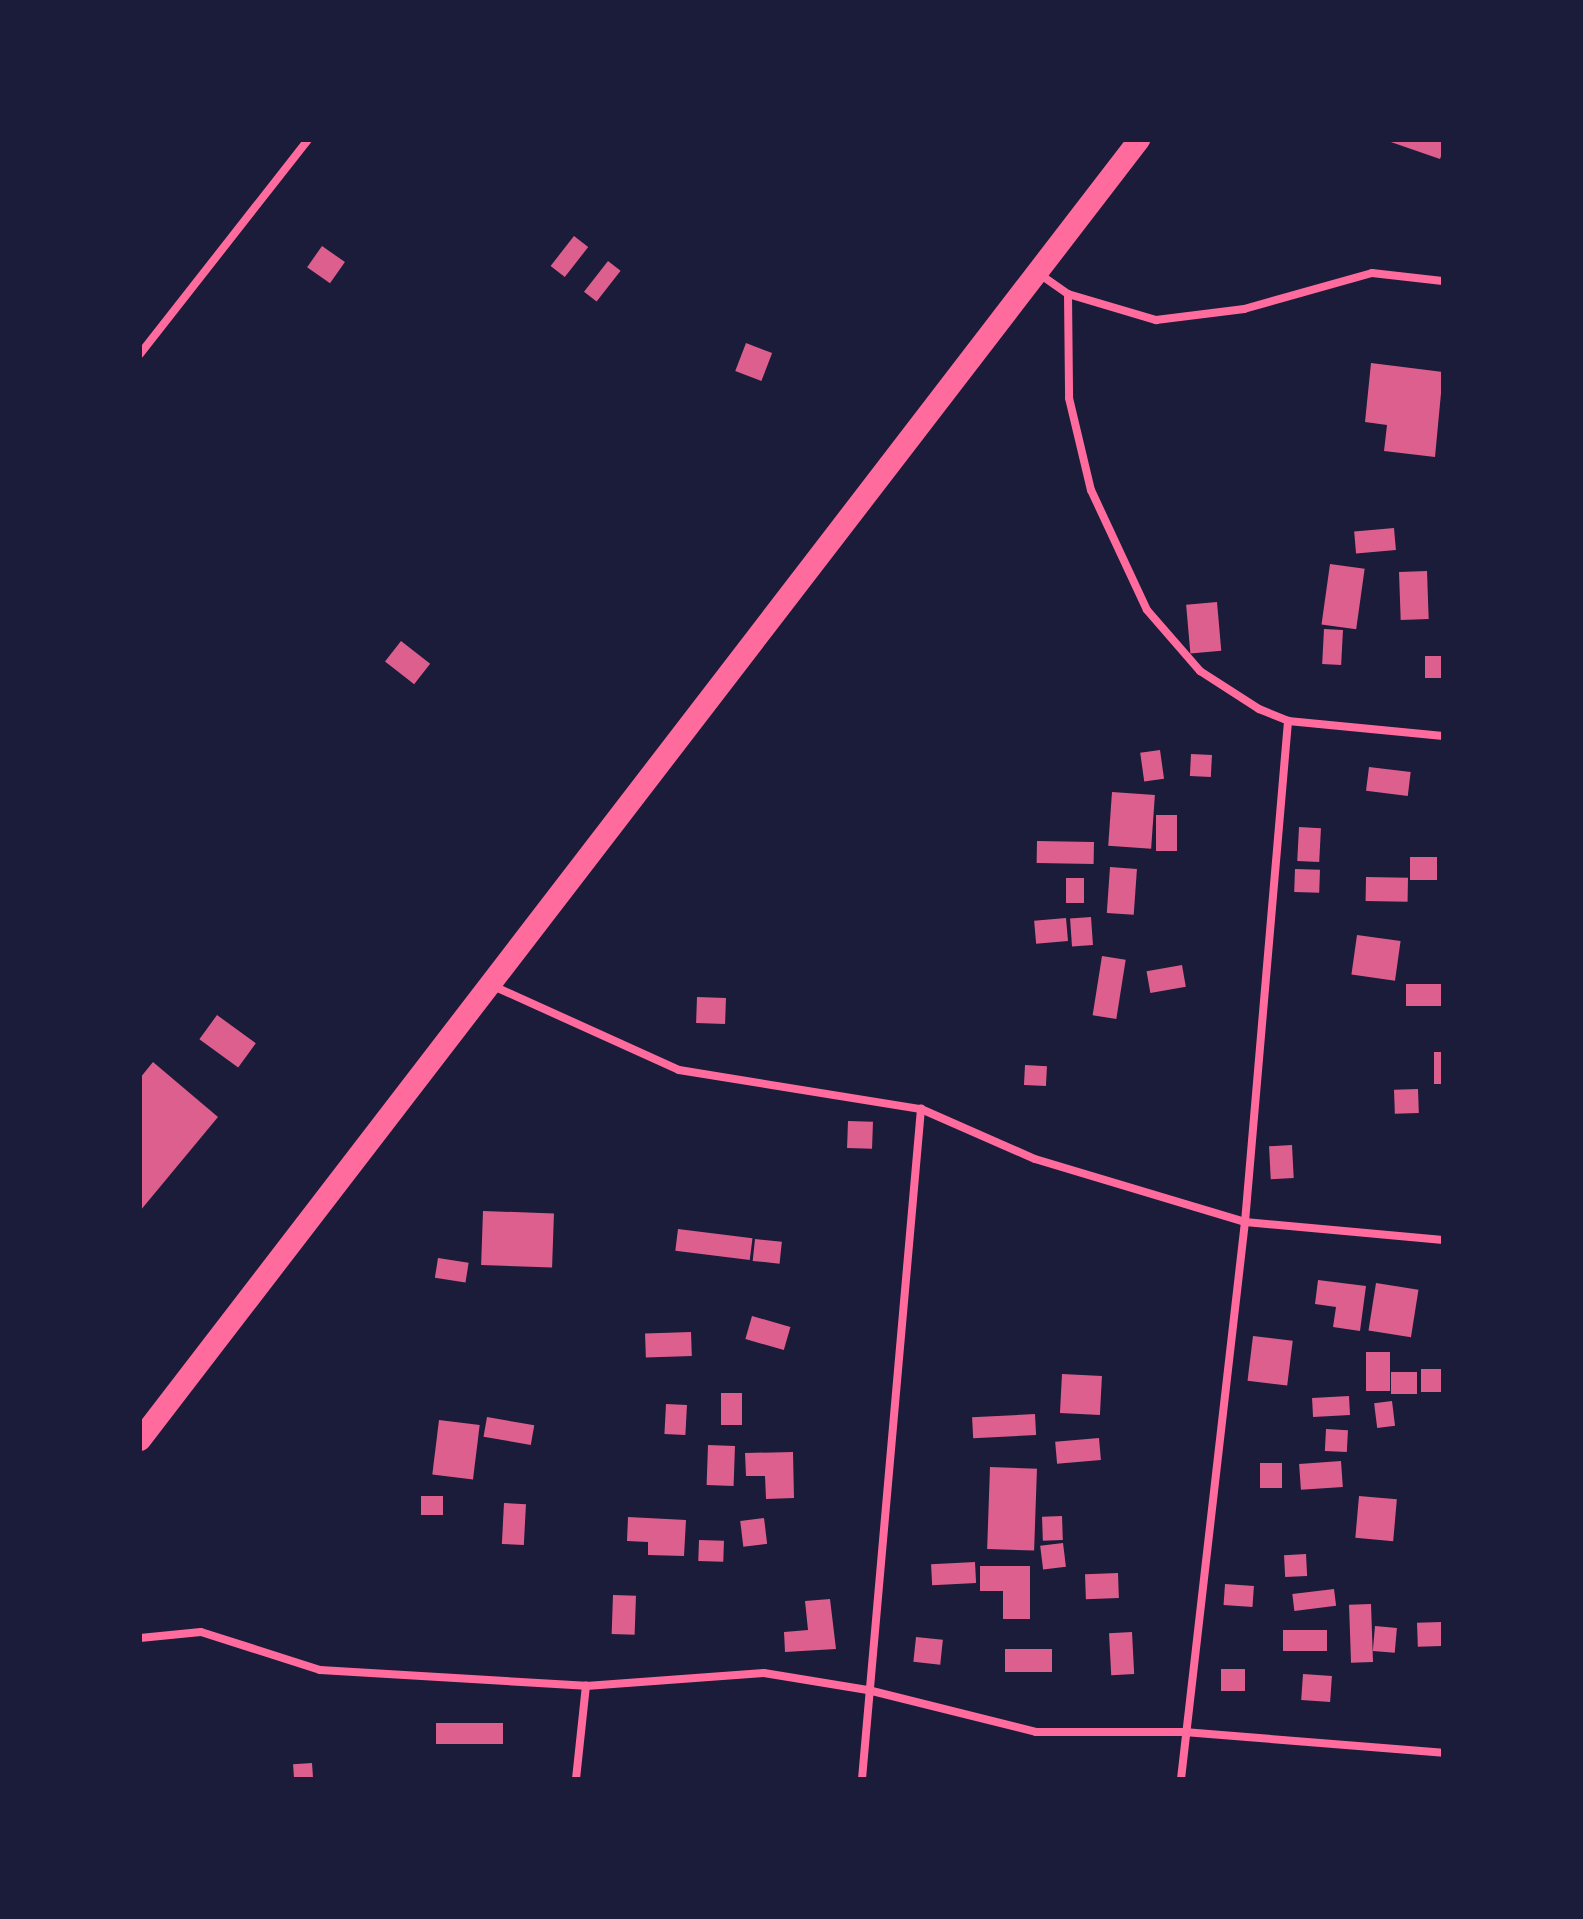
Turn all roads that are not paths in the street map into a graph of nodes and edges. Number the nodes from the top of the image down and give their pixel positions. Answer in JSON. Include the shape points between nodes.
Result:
{"nodes":[{"id":1,"x":308,"y":140,"type":"edge"},
{"id":2,"x":1139,"y":140,"type":"edge"},
{"id":3,"x":1037,"y":273,"type":"junction"},
{"id":4,"x":1443,"y":281,"type":"edge"},
{"id":5,"x":1068,"y":294,"type":"junction"},
{"id":6,"x":140,"y":354,"type":"edge"},
{"id":7,"x":1288,"y":721,"type":"junction"},
{"id":8,"x":1443,"y":736,"type":"edge"},
{"id":9,"x":490,"y":985,"type":"junction"},
{"id":10,"x":921,"y":1109,"type":"junction"},
{"id":11,"x":1245,"y":1222,"type":"junction"},
{"id":12,"x":1443,"y":1240,"type":"edge"},
{"id":13,"x":140,"y":1440,"type":"edge"},
{"id":14,"x":140,"y":1638,"type":"edge"},
{"id":15,"x":586,"y":1686,"type":"junction"},
{"id":16,"x":868,"y":1690,"type":"junction"},
{"id":17,"x":1184,"y":1732,"type":"junction"},
{"id":18,"x":1443,"y":1753,"type":"edge"},
{"id":19,"x":576,"y":1779,"type":"edge"},
{"id":20,"x":862,"y":1779,"type":"edge"},
{"id":21,"x":1181,"y":1779,"type":"edge"}],
"edges":[{"from":1,"to":6,"type":"street"},
{"from":2,"to":3,"type":"highway"},
{"from":3,"to":5,"type":"street"},
{"from":3,"to":9,"type":"highway"},
{"from":4,"to":5,"type":"street","via":[[1372,273],[1244,309],[1156,320]]},
{"from":5,"to":7,"type":"street","via":[[1069,398],[1091,490],[1147,610],[1200,671]]},
{"from":7,"to":8,"type":"street"},
{"from":7,"to":11,"type":"street"},
{"from":9,"to":10,"type":"street","via":[[679,1070]]},
{"from":9,"to":13,"type":"highway"},
{"from":10,"to":11,"type":"street","via":[[1035,1159]]},
{"from":10,"to":16,"type":"street"},
{"from":11,"to":12,"type":"street"},
{"from":11,"to":17,"type":"street"},
{"from":14,"to":15,"type":"street","via":[[201,1632],[320,1670]]},
{"from":15,"to":16,"type":"street","via":[[764,1673]]},
{"from":15,"to":19,"type":"street"},
{"from":16,"to":17,"type":"street","via":[[1036,1732]]},
{"from":16,"to":20,"type":"street"},
{"from":17,"to":18,"type":"street"},
{"from":17,"to":21,"type":"street"}]}
